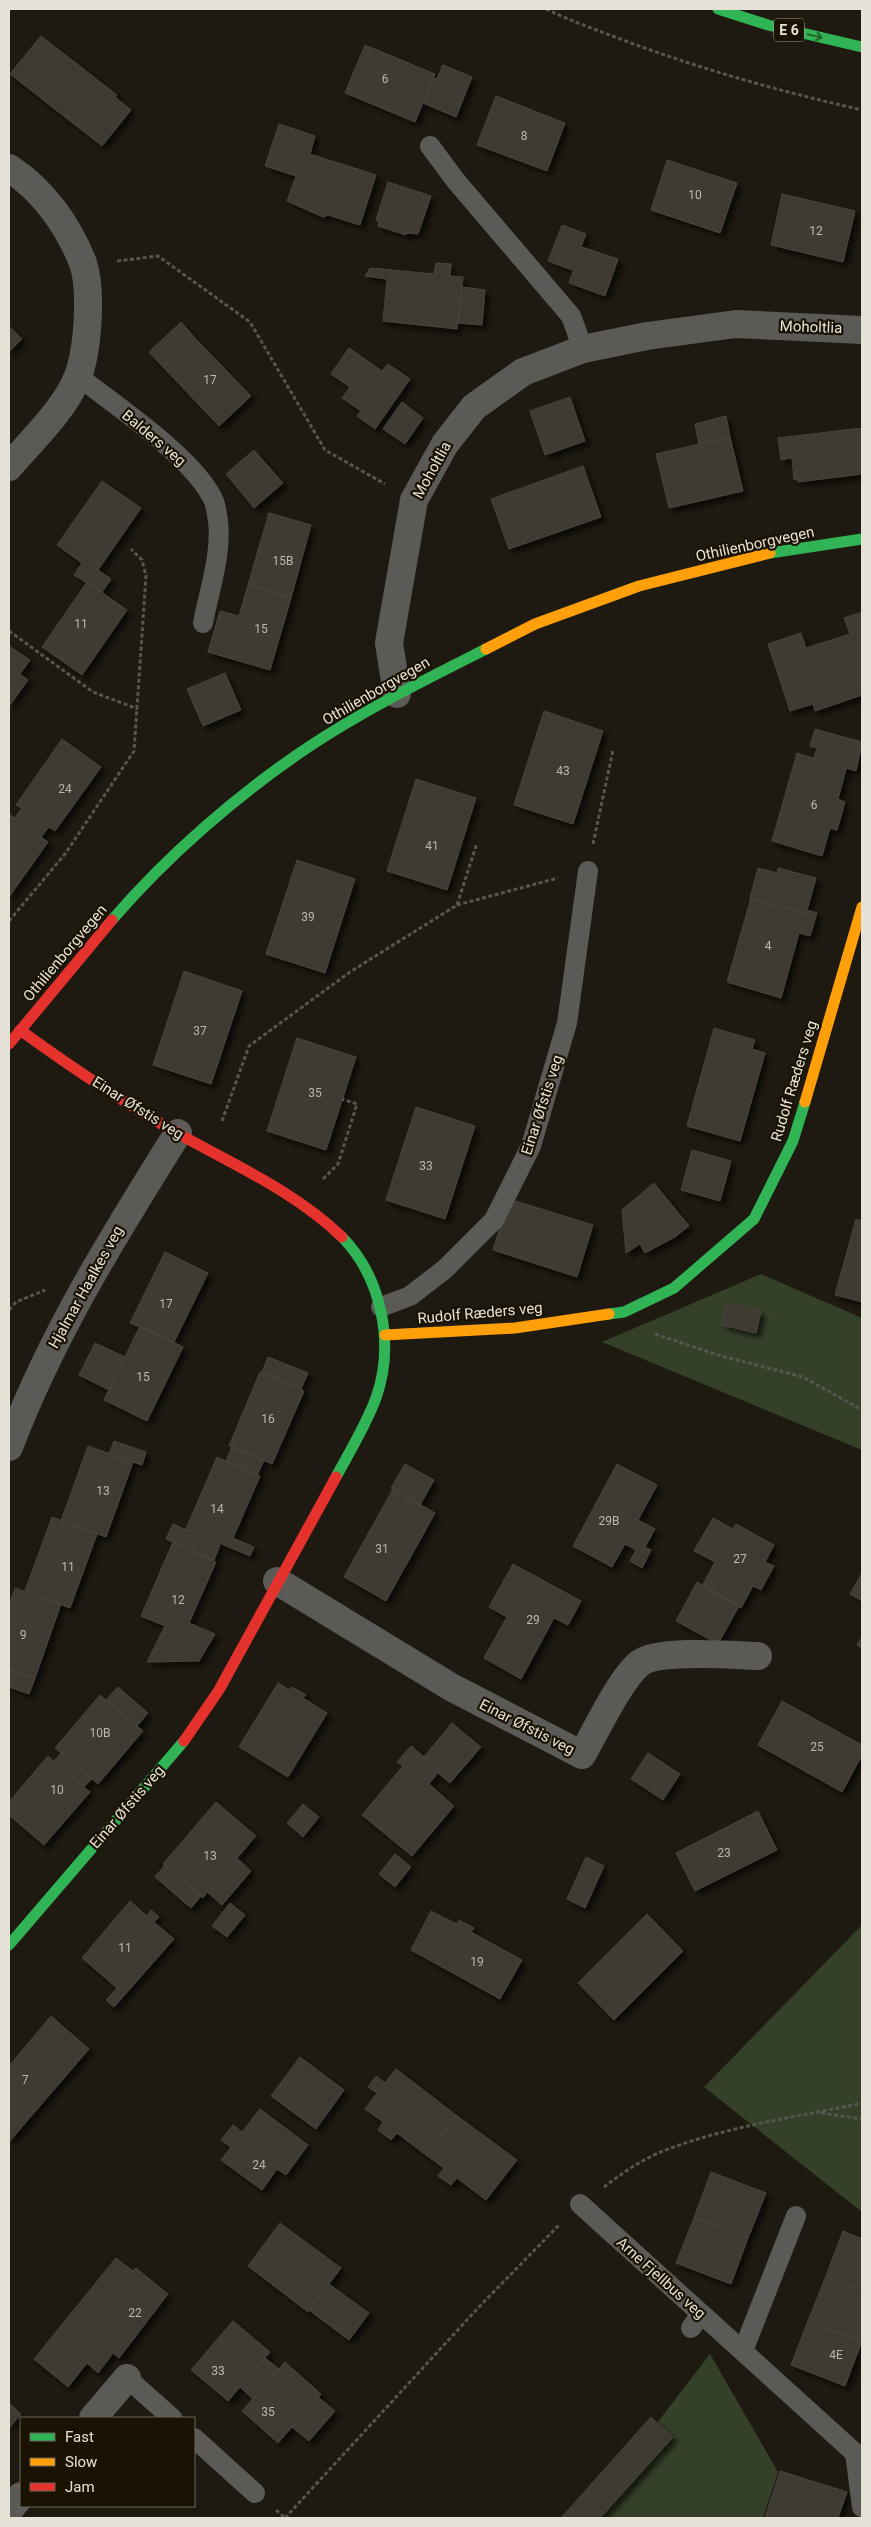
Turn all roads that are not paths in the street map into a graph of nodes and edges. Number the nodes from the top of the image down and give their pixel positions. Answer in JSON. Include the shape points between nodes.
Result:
{"nodes":[{"id":1,"x":718,"y":9,"type":"edge"},
{"id":2,"x":862,"y":47,"type":"edge"},
{"id":3,"x":430,"y":146,"type":"dead end"},
{"id":4,"x":9,"y":168,"type":"edge"},
{"id":5,"x":862,"y":330,"type":"edge"},
{"id":6,"x":583,"y":349,"type":"junction"},
{"id":7,"x":78,"y":376,"type":"junction"},
{"id":8,"x":9,"y":467,"type":"edge"},
{"id":9,"x":862,"y":540,"type":"edge"},
{"id":10,"x":203,"y":623,"type":"dead end"},
{"id":11,"x":397,"y":694,"type":"junction"},
{"id":12,"x":588,"y":870,"type":"road end"},
{"id":13,"x":862,"y":907,"type":"edge"},
{"id":14,"x":20,"y":1030,"type":"junction"},
{"id":15,"x":9,"y":1044,"type":"edge"},
{"id":16,"x":178,"y":1134,"type":"junction"},
{"id":17,"x":381,"y":1306,"type":"junction"},
{"id":18,"x":385,"y":1335,"type":"junction"},
{"id":19,"x":9,"y":1447,"type":"edge"},
{"id":20,"x":277,"y":1581,"type":"junction"},
{"id":21,"x":758,"y":1656,"type":"dead end"},
{"id":22,"x":9,"y":1944,"type":"edge"},
{"id":23,"x":580,"y":2204,"type":"road end"},
{"id":24,"x":796,"y":2216,"type":"dead end"},
{"id":25,"x":743,"y":2351,"type":"junction"},
{"id":26,"x":127,"y":2378,"type":"joint"},
{"id":27,"x":94,"y":2417,"type":"edge"},
{"id":28,"x":171,"y":2417,"type":"edge"},
{"id":29,"x":195,"y":2439,"type":"edge"},
{"id":30,"x":859,"y":2449,"type":"edge"},
{"id":31,"x":256,"y":2492,"type":"dead end"},
{"id":32,"x":20,"y":2497,"type":"edge"},
{"id":33,"x":862,"y":2507,"type":"edge"},
{"id":34,"x":9,"y":2510,"type":"edge"}],
"edges":[{"from":1,"to":2,"type":"main road","number":"E 6","one_way":true,"via":[[768,26]]},
{"from":3,"to":6,"type":"lane","via":[[571,316]]},
{"from":4,"to":7,"type":"street","via":[[44,197],[67,231],[83,265],[88,300],[87,335]]},
{"from":5,"to":6,"type":"street","name":"Moholtlia","via":[[736,324],[647,336]]},
{"from":6,"to":11,"type":"street","name":"Moholtlia","via":[[523,372],[474,407],[445,444],[414,500],[390,642]]},
{"from":7,"to":8,"type":"street","via":[[67,396]]},
{"from":7,"to":10,"type":"lane","name":"Balders veg","via":[[182,459],[214,500],[218,523],[217,548]]},
{"from":9,"to":11,"type":"main road","name":"Othilienborgvegen","via":[[773,552],[639,586],[535,624]]},
{"from":11,"to":14,"type":"main road","name":"Othilienborgvegen","via":[[307,748],[213,820],[138,891]]},
{"from":12,"to":17,"type":"lane","name":"Einar Øfstis veg","via":[[567,1023],[531,1146],[494,1220],[445,1269],[410,1296]]},
{"from":13,"to":18,"type":"main road","name":"Rudolf Ræders veg","via":[[793,1140],[754,1219],[674,1288],[624,1312],[515,1328]]},
{"from":14,"to":15,"type":"main road","name":"Othilienborgvegen"},
{"from":14,"to":16,"type":"main road","name":"Einar Øfstis veg"},
{"from":16,"to":17,"type":"main road","name":"Einar Øfstis veg","via":[[315,1214],[342,1238],[365,1266]]},
{"from":16,"to":19,"type":"street","name":"Hjalmar Haalkes veg","via":[[84,1286],[36,1380]]},
{"from":17,"to":18,"type":"main road","name":"Einar Øfstis veg"},
{"from":18,"to":20,"type":"main road","name":"Einar Øfstis veg","via":[[378,1392],[365,1424]]},
{"from":20,"to":21,"type":"street","name":"Einar Øfstis veg","via":[[451,1687],[582,1755],[624,1681],[639,1664],[653,1657],[673,1655]]},
{"from":20,"to":22,"type":"main road","name":"Einar Øfstis veg","via":[[219,1690],[184,1740]]},
{"from":23,"to":25,"type":"lane","name":"Arne Fjellbus veg","via":[[696,2321]]},
{"from":24,"to":25,"type":"lane"},
{"from":25,"to":30,"type":"lane","name":"Arne Fjellbus veg"},
{"from":26,"to":27,"type":"street"},
{"from":26,"to":28,"type":"lane"},
{"from":29,"to":31,"type":"lane"},
{"from":30,"to":33,"type":"lane","name":"Arne Fjellbus veg"},
{"from":32,"to":34,"type":"street"}]}
